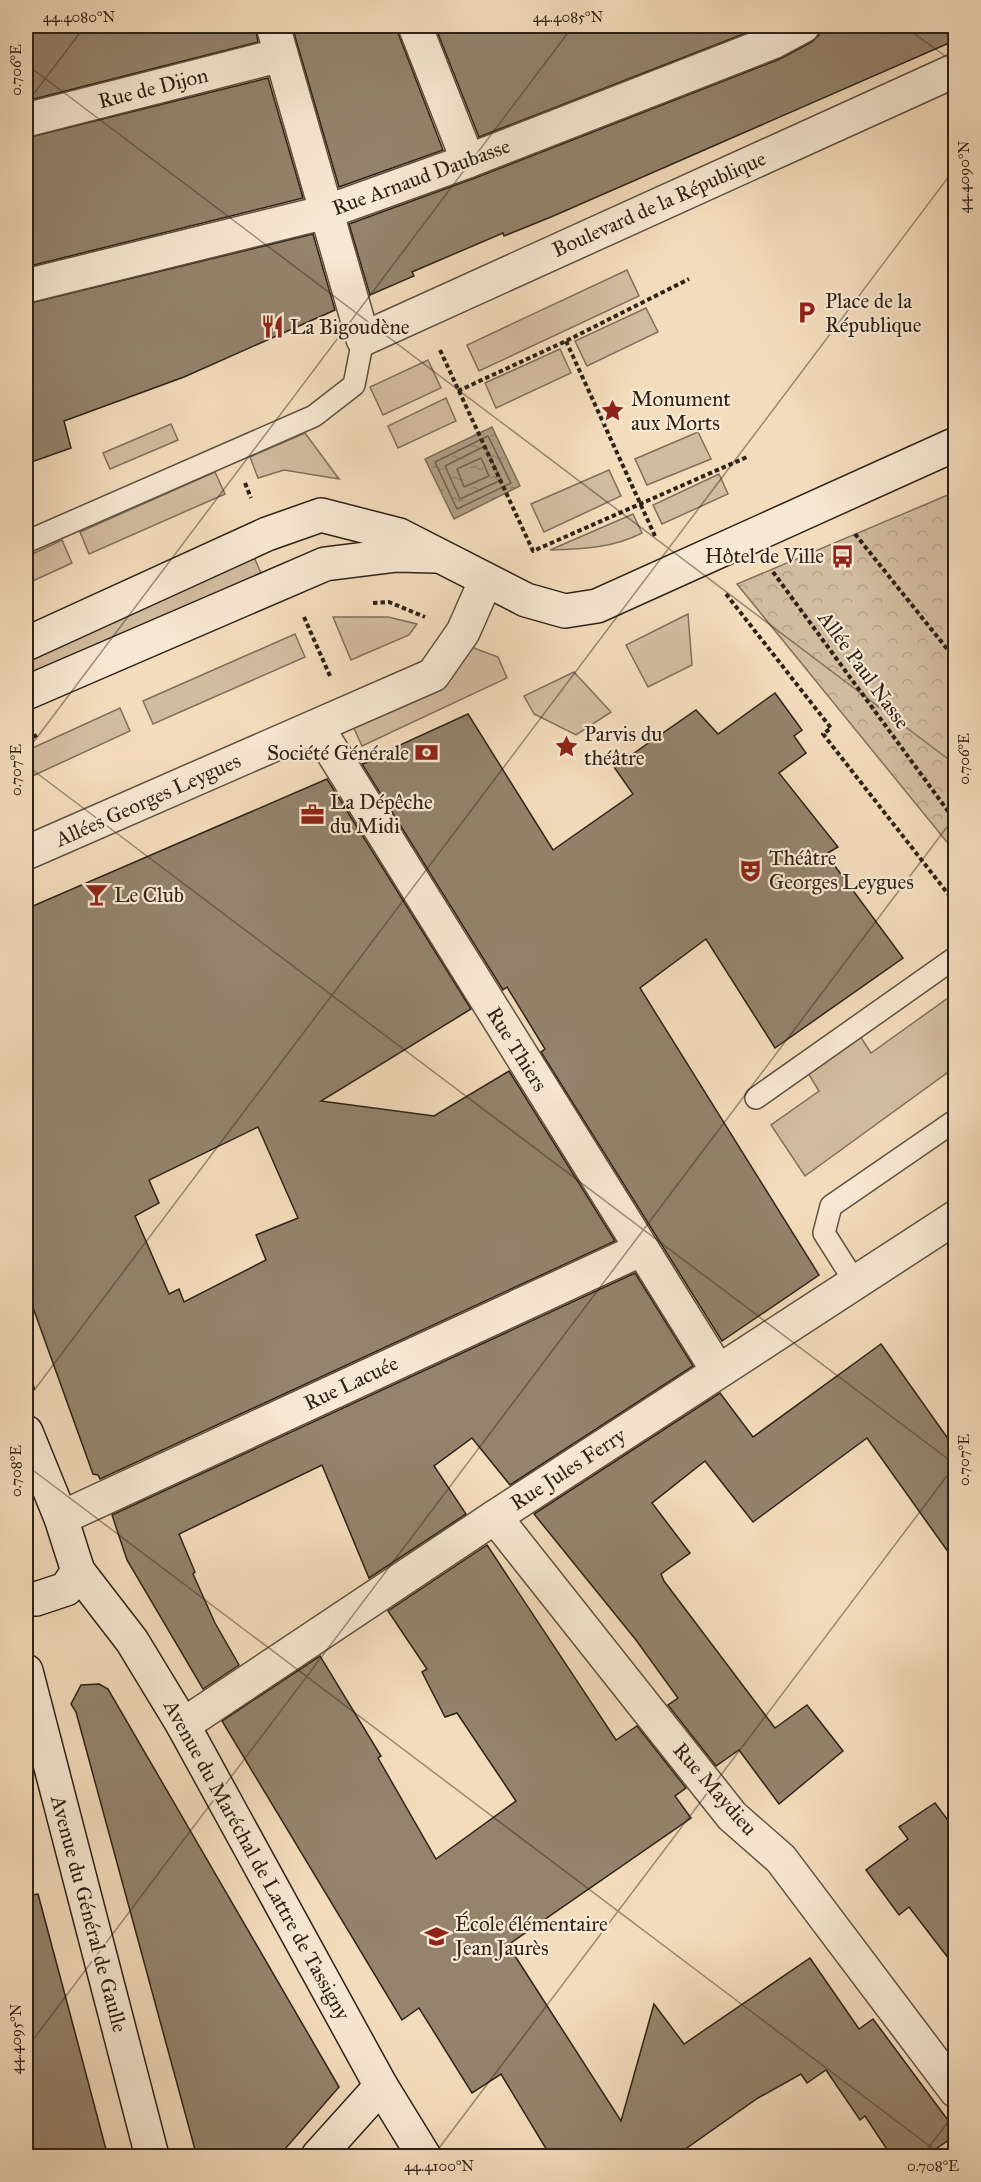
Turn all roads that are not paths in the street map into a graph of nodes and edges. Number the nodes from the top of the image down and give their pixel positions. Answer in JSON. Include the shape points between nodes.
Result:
{"nodes":[{"id":1,"x":415,"y":26,"type":"edge"},
{"id":2,"x":803,"y":26,"type":"edge"},
{"id":3,"x":277,"y":40,"type":"edge"},
{"id":4,"x":956,"y":70,"type":"edge"},
{"id":5,"x":26,"y":120,"type":"edge"},
{"id":6,"x":468,"y":161,"type":"junction"},
{"id":7,"x":326,"y":212,"type":"junction"},
{"id":8,"x":26,"y":286,"type":"edge"},
{"id":9,"x":363,"y":339,"type":"junction"},
{"id":10,"x":956,"y":444,"type":"edge"},
{"id":11,"x":26,"y":542,"type":"edge"},
{"id":12,"x":440,"y":555,"type":"junction"},
{"id":13,"x":486,"y":580,"type":"junction"},
{"id":14,"x":26,"y":644,"type":"edge"},
{"id":15,"x":26,"y":693,"type":"edge"},
{"id":16,"x":316,"y":727,"type":"junction"},
{"id":17,"x":26,"y":854,"type":"edge"},
{"id":18,"x":956,"y":957,"type":"edge"},
{"id":19,"x":756,"y":1098,"type":"dead end"},
{"id":20,"x":956,"y":1120,"type":"edge"},
{"id":21,"x":956,"y":1217,"type":"edge"},
{"id":22,"x":642,"y":1248,"type":"junction"},
{"id":23,"x":855,"y":1282,"type":"junction"},
{"id":24,"x":718,"y":1371,"type":"junction"},
{"id":25,"x":29,"y":1445,"type":"edge"},
{"id":26,"x":495,"y":1517,"type":"junction"},
{"id":27,"x":61,"y":1518,"type":"junction"},
{"id":28,"x":78,"y":1571,"type":"junction"},
{"id":29,"x":26,"y":1598,"type":"edge"},
{"id":30,"x":26,"y":1671,"type":"edge"},
{"id":31,"x":183,"y":1725,"type":"junction"},
{"id":32,"x":381,"y":2086,"type":"junction"},
{"id":33,"x":956,"y":2091,"type":"edge"},
{"id":34,"x":152,"y":2157,"type":"edge"},
{"id":35,"x":318,"y":2157,"type":"edge"},
{"id":36,"x":424,"y":2157,"type":"edge"}],
"edges":[{"from":1,"to":6,"type":"street"},
{"from":2,"to":6,"type":"street","name":"Rue Arnaud Daubasse","via":[[773,42]]},
{"from":3,"to":5,"type":"street","name":"Rue de Dijon"},
{"from":3,"to":7,"type":"street"},
{"from":4,"to":9,"type":"street","name":"Boulevard de la République"},
{"from":6,"to":7,"type":"street","name":"Rue Arnaud Daubasse"},
{"from":7,"to":8,"type":"street","name":"Rue Arnaud Daubasse"},
{"from":7,"to":9,"type":"street"},
{"from":9,"to":11,"type":"lane","via":[[354,385],[314,416]]},
{"from":10,"to":13,"type":"street","via":[[597,606],[565,611],[525,600]]},
{"from":12,"to":13,"type":"street"},
{"from":12,"to":14,"type":"street","via":[[399,535],[321,515],[267,534]]},
{"from":12,"to":15,"type":"street","via":[[397,555],[325,564]]},
{"from":13,"to":16,"type":"street","name":"Allées Georges Leygues","via":[[463,632],[433,675]]},
{"from":16,"to":17,"type":"street","name":"Allées Georges Leygues"},
{"from":16,"to":22,"type":"street","name":"Rue Thiers"},
{"from":18,"to":19,"type":"lane"},
{"from":20,"to":23,"type":"lane","via":[[831,1206],[824,1233]]},
{"from":21,"to":23,"type":"street","name":"Rue Jules Ferry"},
{"from":22,"to":24,"type":"street","name":"Rue Thiers"},
{"from":22,"to":27,"type":"street","name":"Rue Lacuée"},
{"from":23,"to":24,"type":"street","name":"Rue Jules Ferry"},
{"from":24,"to":26,"type":"street","name":"Rue Jules Ferry"},
{"from":25,"to":27,"type":"street","name":"Avenue du Maréchal de Lattre de Tassigny"},
{"from":26,"to":31,"type":"street","name":"Rue Jules Ferry"},
{"from":26,"to":33,"type":"street","name":"Rue Maydieu","via":[[732,1816],[781,1859]]},
{"from":27,"to":28,"type":"street","name":"Avenue du Maréchal de Lattre de Tassigny"},
{"from":28,"to":29,"type":"street","via":[[66,1589],[36,1599]]},
{"from":28,"to":31,"type":"street","name":"Avenue du Maréchal de Lattre de Tassigny","via":[[132,1641]]},
{"from":30,"to":34,"type":"street","name":"Avenue du Général de Gaulle"},
{"from":31,"to":32,"type":"street","name":"Avenue du Maréchal de Lattre de Tassigny"},
{"from":32,"to":35,"type":"street"},
{"from":32,"to":36,"type":"street","name":"Avenue du Maréchal de Lattre de Tassigny"}]}
